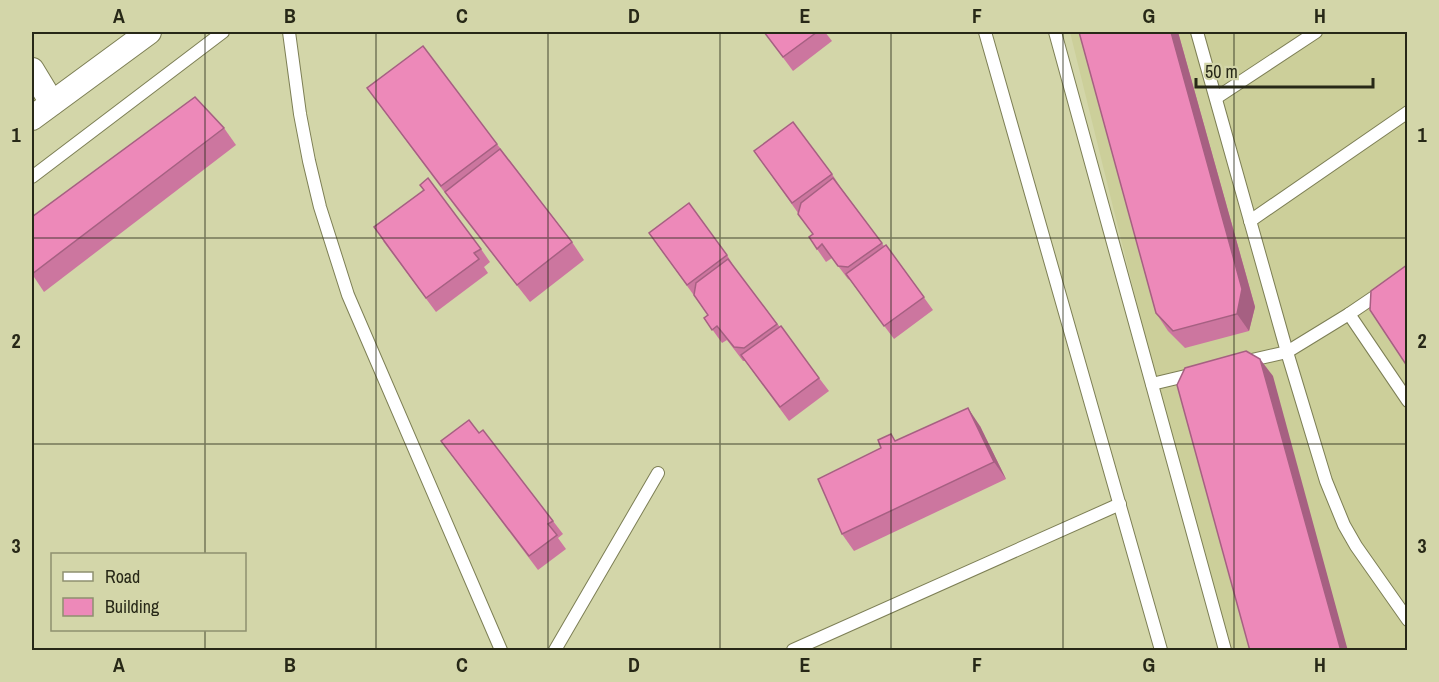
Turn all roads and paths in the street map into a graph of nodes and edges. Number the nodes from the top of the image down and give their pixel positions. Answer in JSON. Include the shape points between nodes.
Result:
{"nodes":[{"id":1,"x":149,"y":32,"type":"edge"},
{"id":2,"x":223,"y":32,"type":"edge"},
{"id":3,"x":289,"y":32,"type":"edge"},
{"id":4,"x":984,"y":32,"type":"edge"},
{"id":5,"x":1055,"y":32,"type":"edge"},
{"id":6,"x":1197,"y":32,"type":"edge"},
{"id":7,"x":1316,"y":32,"type":"edge"},
{"id":8,"x":32,"y":70,"type":"edge"},
{"id":9,"x":1216,"y":98,"type":"junction"},
{"id":10,"x":52,"y":103,"type":"junction"},
{"id":11,"x":1407,"y":112,"type":"edge"},
{"id":12,"x":32,"y":118,"type":"edge"},
{"id":13,"x":32,"y":177,"type":"edge"},
{"id":14,"x":1250,"y":221,"type":"junction"},
{"id":15,"x":1407,"y":274,"type":"edge"},
{"id":16,"x":1349,"y":314,"type":"junction"},
{"id":17,"x":1287,"y":351,"type":"junction"},
{"id":18,"x":1230,"y":365,"type":"edge"},
{"id":19,"x":1208,"y":370,"type":"edge"},
{"id":20,"x":1152,"y":384,"type":"junction"},
{"id":21,"x":1407,"y":401,"type":"edge"},
{"id":22,"x":658,"y":473,"type":"dead end"},
{"id":23,"x":1120,"y":504,"type":"junction"},
{"id":24,"x":1407,"y":620,"type":"edge"},
{"id":25,"x":810,"y":647,"type":"edge"},
{"id":26,"x":501,"y":651,"type":"edge"},
{"id":27,"x":555,"y":651,"type":"edge"},
{"id":28,"x":794,"y":651,"type":"edge"},
{"id":29,"x":1161,"y":651,"type":"edge"},
{"id":30,"x":1225,"y":651,"type":"edge"}],
"edges":[{"from":1,"to":10,"type":"street"},
{"from":2,"to":13,"type":"lane"},
{"from":3,"to":26,"type":"lane","via":[[309,161],[344,284]]},
{"from":4,"to":23,"type":"lane"},
{"from":5,"to":20,"type":"lane"},
{"from":6,"to":9,"type":"lane"},
{"from":7,"to":9,"type":"lane"},
{"from":8,"to":10,"type":"street"},
{"from":9,"to":14,"type":"lane"},
{"from":10,"to":12,"type":"street"},
{"from":11,"to":14,"type":"lane"},
{"from":14,"to":17,"type":"lane"},
{"from":15,"to":16,"type":"lane"},
{"from":16,"to":17,"type":"lane"},
{"from":16,"to":21,"type":"lane"},
{"from":17,"to":18,"type":"lane"},
{"from":17,"to":24,"type":"lane","via":[[1334,503],[1356,546]]},
{"from":19,"to":20,"type":"lane"},
{"from":20,"to":30,"type":"lane"},
{"from":22,"to":27,"type":"lane"},
{"from":23,"to":25,"type":"lane"},
{"from":23,"to":29,"type":"lane"},
{"from":25,"to":28,"type":"lane"}]}
